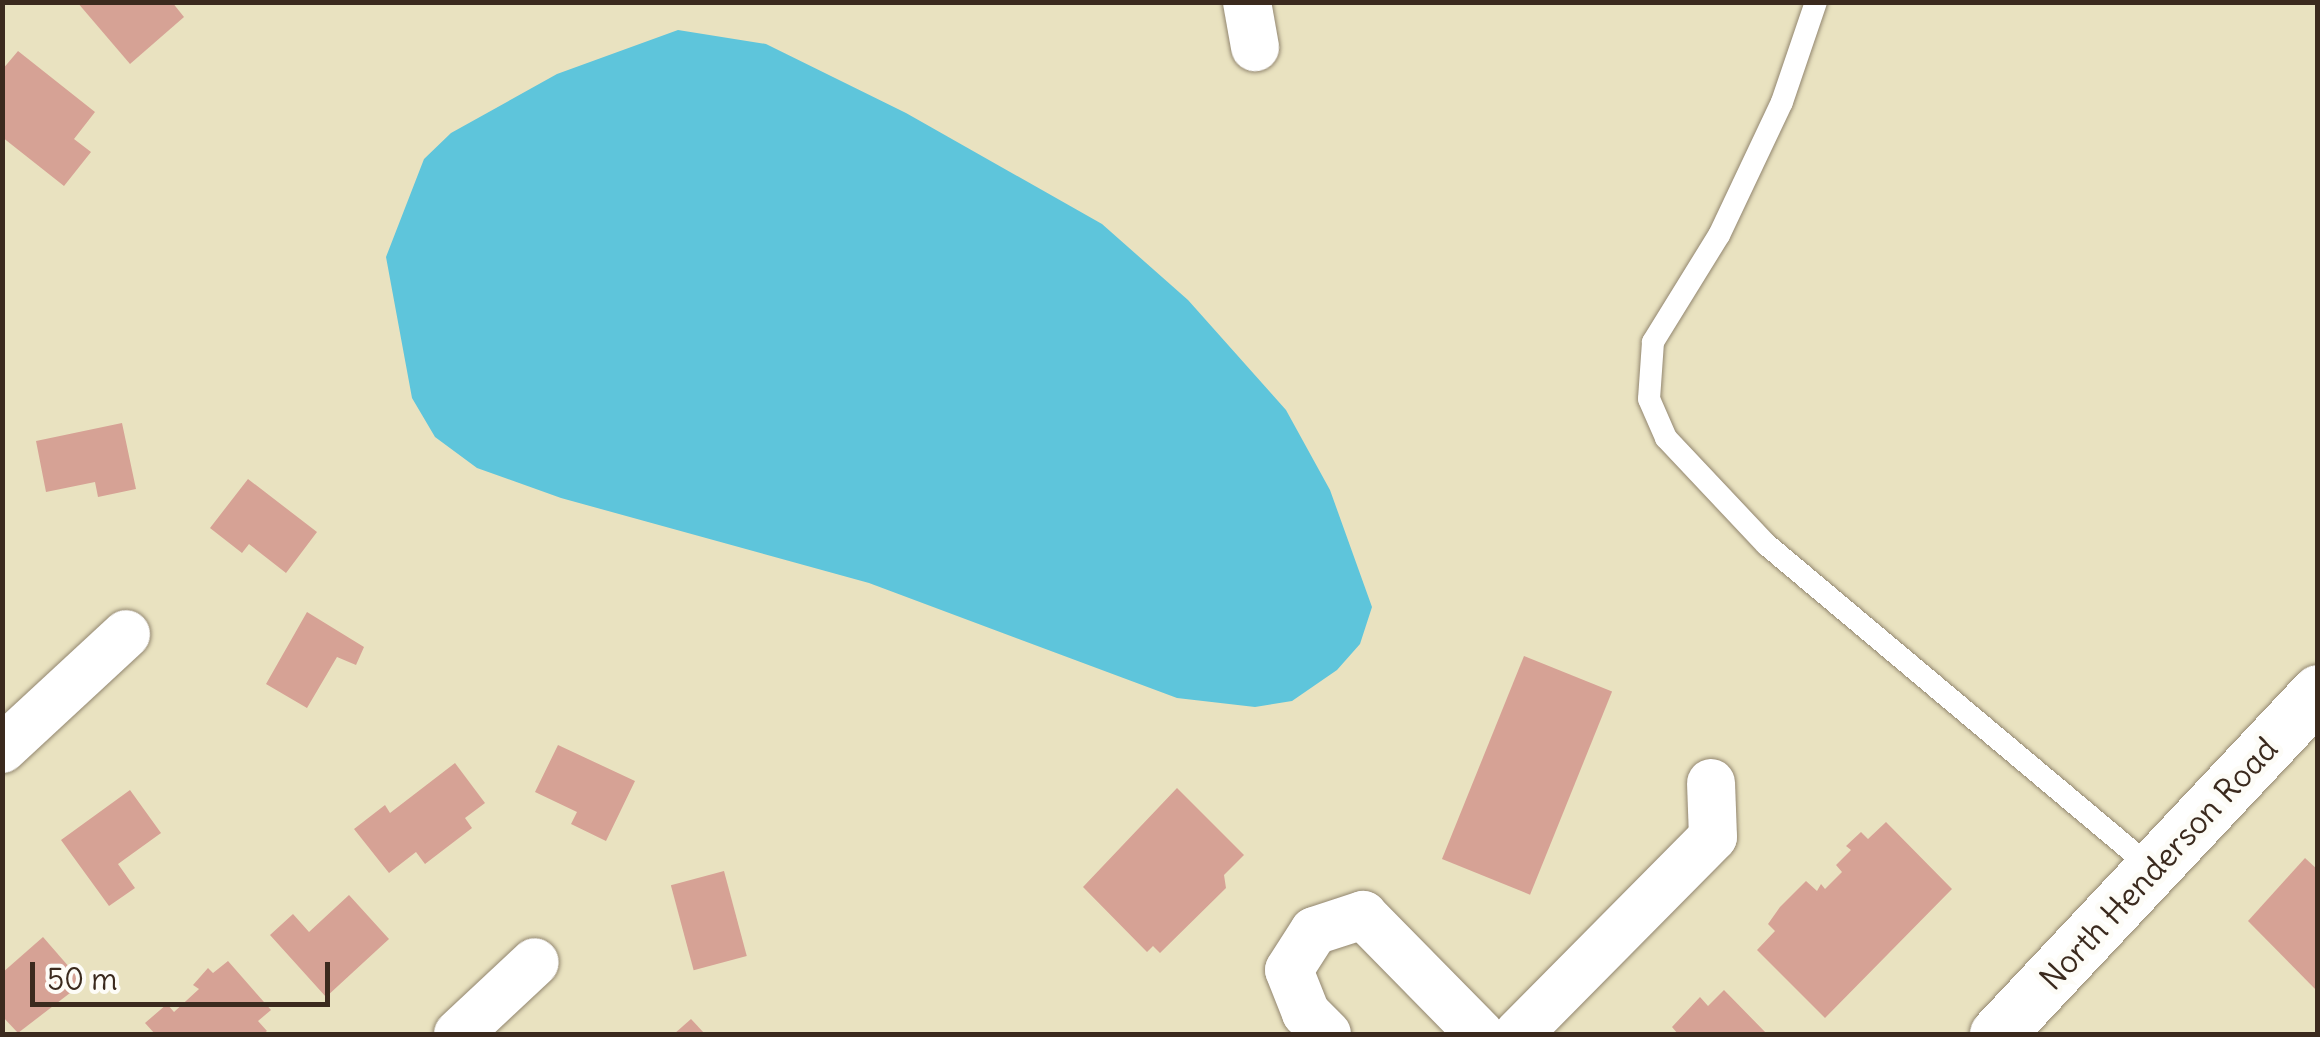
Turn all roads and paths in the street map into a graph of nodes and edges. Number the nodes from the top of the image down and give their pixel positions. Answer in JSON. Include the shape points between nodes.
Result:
{"nodes":[{"id":1,"x":1816,"y":2,"type":"edge"},
{"id":2,"x":126,"y":634,"type":"dead end"},
{"id":3,"x":2318,"y":692,"type":"edge"},
{"id":4,"x":2,"y":750,"type":"edge"},
{"id":5,"x":1711,"y":783,"type":"dead end"},
{"id":6,"x":2154,"y":870,"type":"junction"},
{"id":7,"x":534,"y":962,"type":"dead end"},
{"id":8,"x":458,"y":1034,"type":"edge"},
{"id":9,"x":1327,"y":1034,"type":"edge"},
{"id":10,"x":1480,"y":1034,"type":"edge"},
{"id":11,"x":1518,"y":1034,"type":"edge"},
{"id":12,"x":1997,"y":1034,"type":"edge"}],
"edges":[{"from":1,"to":6,"type":"lane","via":[[1782,102],[1720,235],[1654,342],[1649,399],[1666,438],[1768,546]]},
{"from":2,"to":4,"type":"street"},
{"from":3,"to":6,"type":"main road","name":"North Henderson Road"},
{"from":5,"to":11,"type":"street","via":[[1713,837]]},
{"from":6,"to":12,"type":"main road","name":"North Henderson Road"},
{"from":7,"to":8,"type":"street"},
{"from":9,"to":10,"type":"street","via":[[1306,1014],[1289,970],[1314,932],[1363,915]]}]}
